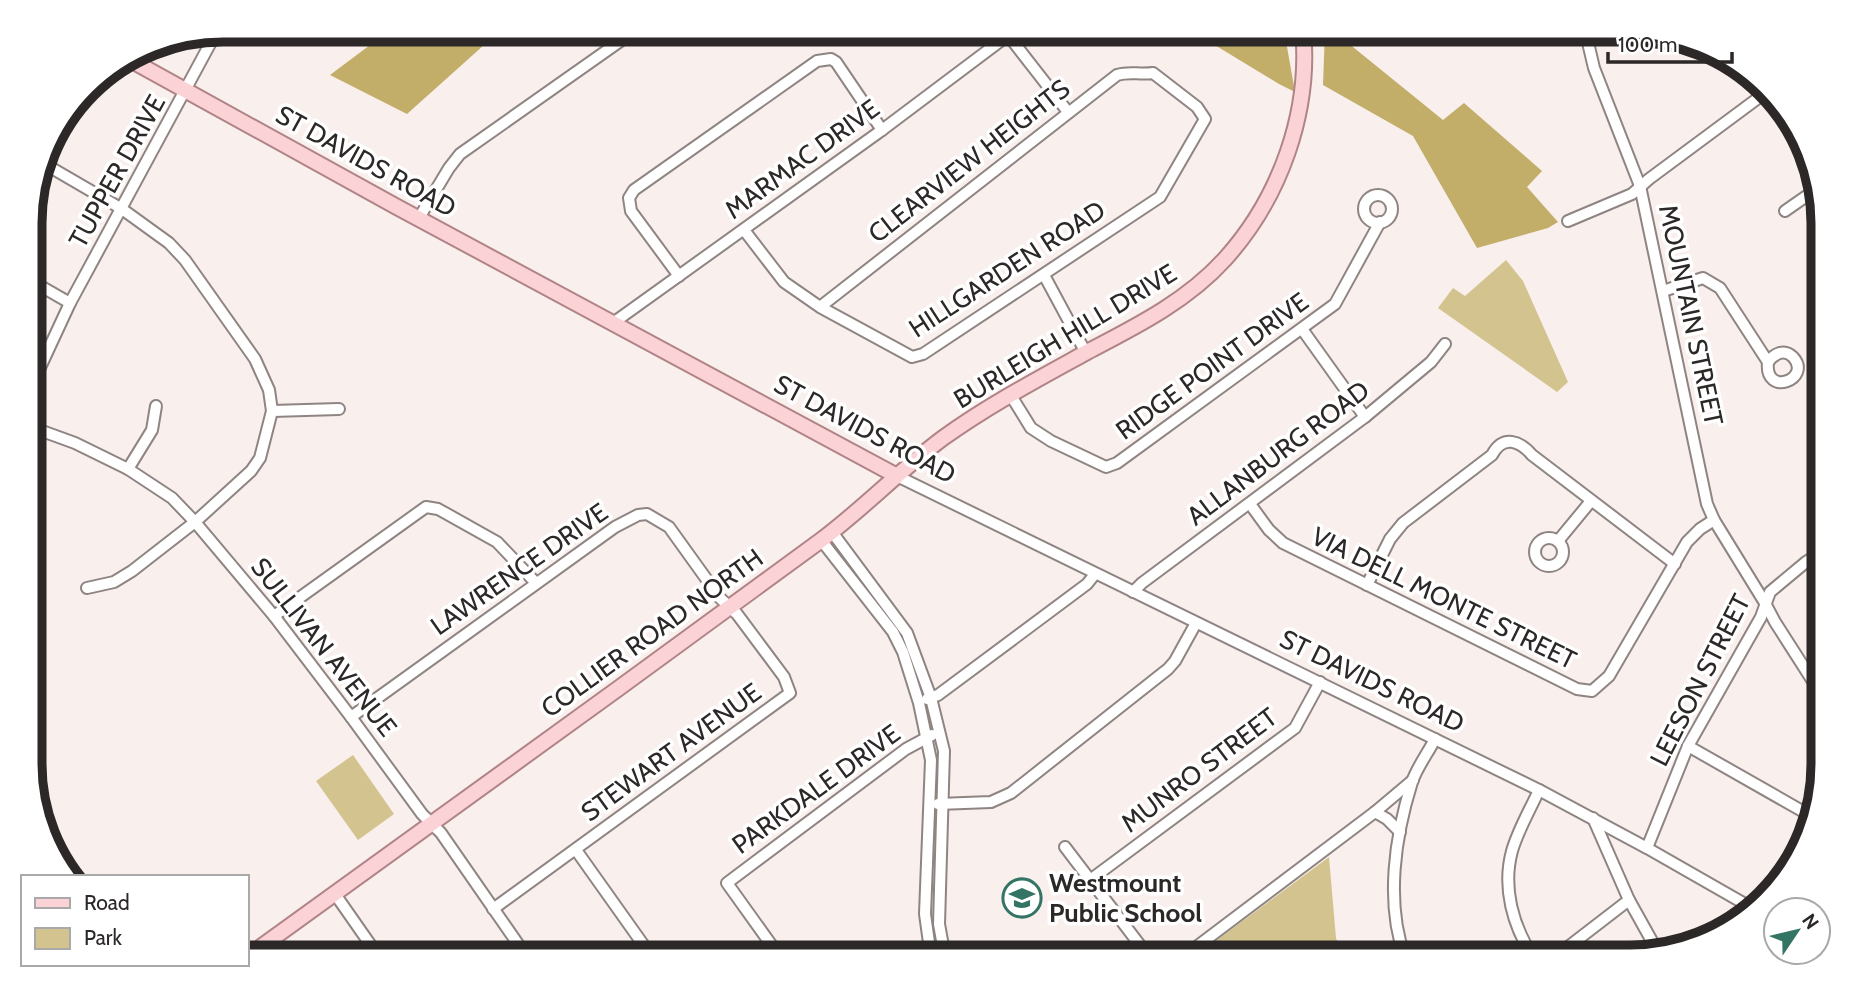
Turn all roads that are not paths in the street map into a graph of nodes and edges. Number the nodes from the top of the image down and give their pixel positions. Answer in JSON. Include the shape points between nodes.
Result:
{"nodes":[{"id":1,"x":619,"y":42,"type":"edge"},
{"id":2,"x":999,"y":42,"type":"edge"},
{"id":3,"x":1019,"y":42,"type":"edge"},
{"id":4,"x":1303,"y":42,"type":"edge"},
{"id":5,"x":1588,"y":42,"type":"edge"},
{"id":6,"x":211,"y":43,"type":"edge"},
{"id":7,"x":137,"y":64,"type":"edge"},
{"id":8,"x":187,"y":90,"type":"junction"},
{"id":9,"x":1759,"y":97,"type":"edge"},
{"id":10,"x":1068,"y":112,"type":"junction"},
{"id":11,"x":1205,"y":119,"type":"joint"},
{"id":12,"x":883,"y":130,"type":"junction"},
{"id":13,"x":51,"y":168,"type":"edge"},
{"id":14,"x":1640,"y":186,"type":"junction"},
{"id":15,"x":1809,"y":195,"type":"edge"},
{"id":16,"x":122,"y":209,"type":"junction"},
{"id":17,"x":1785,"y":211,"type":"dead end"},
{"id":18,"x":419,"y":218,"type":"junction"},
{"id":19,"x":1568,"y":221,"type":"dead end"},
{"id":20,"x":1380,"y":222,"type":"dead end"},
{"id":21,"x":744,"y":230,"type":"junction"},
{"id":22,"x":1044,"y":275,"type":"junction"},
{"id":23,"x":679,"y":276,"type":"junction"},
{"id":24,"x":42,"y":287,"type":"edge"},
{"id":25,"x":1663,"y":291,"type":"junction"},
{"id":26,"x":70,"y":303,"type":"junction"},
{"id":27,"x":820,"y":307,"type":"junction"},
{"id":28,"x":614,"y":323,"type":"junction"},
{"id":29,"x":1302,"y":329,"type":"junction"},
{"id":30,"x":1445,"y":344,"type":"dead end"},
{"id":31,"x":1086,"y":353,"type":"junction"},
{"id":32,"x":1768,"y":362,"type":"dead end"},
{"id":33,"x":42,"y":363,"type":"edge"},
{"id":34,"x":1010,"y":394,"type":"junction"},
{"id":35,"x":156,"y":406,"type":"dead end"},
{"id":36,"x":339,"y":409,"type":"dead end"},
{"id":37,"x":272,"y":411,"type":"junction"},
{"id":38,"x":1365,"y":417,"type":"junction"},
{"id":39,"x":42,"y":431,"type":"edge"},
{"id":40,"x":128,"y":470,"type":"junction"},
{"id":41,"x":897,"y":476,"type":"junction"},
{"id":42,"x":1591,"y":501,"type":"junction"},
{"id":43,"x":1250,"y":504,"type":"junction"},
{"id":44,"x":1714,"y":520,"type":"junction"},
{"id":45,"x":195,"y":522,"type":"junction"},
{"id":46,"x":826,"y":536,"type":"junction"},
{"id":47,"x":1558,"y":541,"type":"dead end"},
{"id":48,"x":1811,"y":560,"type":"edge"},
{"id":49,"x":1675,"y":564,"type":"junction"},
{"id":50,"x":1095,"y":573,"type":"junction"},
{"id":51,"x":536,"y":583,"type":"junction"},
{"id":52,"x":1367,"y":585,"type":"junction"},
{"id":53,"x":87,"y":589,"type":"dead end"},
{"id":54,"x":1132,"y":592,"type":"junction"},
{"id":55,"x":1765,"y":603,"type":"junction"},
{"id":56,"x":730,"y":607,"type":"junction"},
{"id":57,"x":274,"y":616,"type":"junction"},
{"id":58,"x":1196,"y":622,"type":"junction"},
{"id":59,"x":1811,"y":678,"type":"edge"},
{"id":60,"x":1320,"y":682,"type":"junction"},
{"id":61,"x":931,"y":698,"type":"junction"},
{"id":62,"x":919,"y":703,"type":"junction"},
{"id":63,"x":351,"y":717,"type":"junction"},
{"id":64,"x":940,"y":733,"type":"junction"},
{"id":65,"x":927,"y":736,"type":"junction"},
{"id":66,"x":1435,"y":739,"type":"junction"},
{"id":67,"x":1688,"y":746,"type":"junction"},
{"id":68,"x":1413,"y":780,"type":"junction"},
{"id":69,"x":1539,"y":790,"type":"junction"},
{"id":70,"x":929,"y":804,"type":"junction"},
{"id":71,"x":942,"y":804,"type":"junction"},
{"id":72,"x":1375,"y":812,"type":"junction"},
{"id":73,"x":1804,"y":812,"type":"edge"},
{"id":74,"x":1592,"y":818,"type":"junction"},
{"id":75,"x":431,"y":823,"type":"junction"},
{"id":76,"x":1400,"y":832,"type":"junction"},
{"id":77,"x":1065,"y":848,"type":"dead end"},
{"id":78,"x":1647,"y":848,"type":"junction"},
{"id":79,"x":576,"y":850,"type":"junction"},
{"id":80,"x":1090,"y":880,"type":"junction"},
{"id":81,"x":335,"y":894,"type":"junction"},
{"id":82,"x":1629,"y":900,"type":"junction"},
{"id":83,"x":1745,"y":904,"type":"edge"},
{"id":84,"x":493,"y":909,"type":"junction"},
{"id":85,"x":1653,"y":944,"type":"edge"},
{"id":86,"x":264,"y":945,"type":"edge"},
{"id":87,"x":371,"y":945,"type":"edge"},
{"id":88,"x":518,"y":945,"type":"edge"},
{"id":89,"x":643,"y":945,"type":"edge"},
{"id":90,"x":771,"y":945,"type":"edge"},
{"id":91,"x":929,"y":945,"type":"edge"},
{"id":92,"x":943,"y":945,"type":"edge"},
{"id":93,"x":1140,"y":945,"type":"edge"},
{"id":94,"x":1199,"y":945,"type":"edge"},
{"id":95,"x":1400,"y":945,"type":"edge"},
{"id":96,"x":1525,"y":945,"type":"edge"},
{"id":97,"x":1571,"y":945,"type":"edge"}],
"edges":[{"from":1,"to":18,"type":"street","via":[[460,155]]},
{"from":2,"to":12,"type":"street","name":"MARMAC DRIVE"},
{"from":3,"to":10,"type":"street"},
{"from":4,"to":31,"type":"main road","name":"BURLEIGH HILL DRIVE","via":[[1303,78],[1290,146],[1259,214],[1229,255],[1188,293]]},
{"from":5,"to":14,"type":"street","name":"MOUNTAIN STREET"},
{"from":6,"to":8,"type":"street","name":"TUPPER DRIVE"},
{"from":7,"to":8,"type":"main road","name":"ST DAVIDS ROAD"},
{"from":8,"to":16,"type":"street","name":"TUPPER DRIVE"},
{"from":8,"to":18,"type":"main road","name":"ST DAVIDS ROAD"},
{"from":9,"to":14,"type":"street"},
{"from":10,"to":11,"type":"street","name":"CLEARVIEW HEIGHTS","via":[[1129,71],[1153,73],[1197,107]]},
{"from":10,"to":27,"type":"street","name":"CLEARVIEW HEIGHTS"},
{"from":11,"to":22,"type":"street","name":"HILLGARDEN ROAD","via":[[1160,197]]},
{"from":12,"to":21,"type":"street","name":"MARMAC DRIVE"},
{"from":12,"to":23,"type":"street","via":[[836,62],[817,61],[634,190],[629,198],[631,211]]},
{"from":13,"to":16,"type":"street"},
{"from":14,"to":19,"type":"street","via":[[1632,194]]},
{"from":14,"to":25,"type":"street","name":"MOUNTAIN STREET"},
{"from":15,"to":17,"type":"street"},
{"from":16,"to":26,"type":"street","name":"TUPPER DRIVE"},
{"from":16,"to":37,"type":"street","via":[[185,260],[254,359],[269,390]]},
{"from":18,"to":28,"type":"main road","name":"ST DAVIDS ROAD"},
{"from":20,"to":29,"type":"street","name":"RIDGE POINT DRIVE","via":[[1337,300]]},
{"from":21,"to":23,"type":"street","name":"MARMAC DRIVE"},
{"from":21,"to":27,"type":"street","name":"HILLGARDEN ROAD","via":[[784,282]]},
{"from":22,"to":27,"type":"street","name":"HILLGARDEN ROAD","via":[[912,357]]},
{"from":22,"to":31,"type":"street"},
{"from":23,"to":28,"type":"street","name":"MARMAC DRIVE"},
{"from":24,"to":26,"type":"street"},
{"from":25,"to":32,"type":"street","via":[[1703,278],[1720,288]]},
{"from":25,"to":44,"type":"street","name":"MOUNTAIN STREET","via":[[1702,483]]},
{"from":26,"to":33,"type":"street","name":"TUPPER DRIVE"},
{"from":28,"to":41,"type":"main road","name":"ST DAVIDS ROAD"},
{"from":29,"to":34,"type":"street","name":"RIDGE POINT DRIVE","via":[[1106,467],[1031,428]]},
{"from":29,"to":38,"type":"street"},
{"from":30,"to":38,"type":"street","name":"ALLANBURG ROAD","via":[[1431,362]]},
{"from":31,"to":34,"type":"main road","name":"BURLEIGH HILL DRIVE"},
{"from":34,"to":41,"type":"main road","name":"BURLEIGH HILL DRIVE"},
{"from":35,"to":40,"type":"street","via":[[152,430]]},
{"from":36,"to":37,"type":"street"},
{"from":37,"to":45,"type":"street","via":[[263,449],[251,471]]},
{"from":38,"to":43,"type":"street","name":"ALLANBURG ROAD"},
{"from":39,"to":40,"type":"street","name":"SULLIVAN AVENUE"},
{"from":40,"to":45,"type":"street","name":"SULLIVAN AVENUE","via":[[172,498]]},
{"from":41,"to":46,"type":"main road","name":"COLLIER ROAD NORTH"},
{"from":41,"to":50,"type":"street","name":"ST DAVIDS ROAD"},
{"from":42,"to":47,"type":"street"},
{"from":42,"to":49,"type":"street"},
{"from":42,"to":52,"type":"street","via":[[1521,443],[1508,441],[1404,523],[1390,539]]},
{"from":43,"to":52,"type":"street","name":"VIA DELL MONTE STREET","via":[[1283,543]]},
{"from":43,"to":54,"type":"street","name":"ALLANBURG ROAD"},
{"from":44,"to":49,"type":"street","name":"VIA DELL MONTE STREET","via":[[1687,542]]},
{"from":44,"to":55,"type":"street","name":"MOUNTAIN STREET"},
{"from":45,"to":53,"type":"street","via":[[114,582]]},
{"from":45,"to":57,"type":"street","name":"SULLIVAN AVENUE"},
{"from":46,"to":56,"type":"main road","name":"COLLIER ROAD NORTH"},
{"from":46,"to":61,"type":"street","via":[[907,633]]},
{"from":46,"to":62,"type":"street","via":[[893,632]]},
{"from":48,"to":55,"type":"street","name":"LEESON STREET","via":[[1770,592]]},
{"from":49,"to":52,"type":"street","name":"VIA DELL MONTE STREET","via":[[1609,676],[1592,691],[1577,689]]},
{"from":50,"to":54,"type":"street","name":"ST DAVIDS ROAD"},
{"from":50,"to":61,"type":"street","name":"PARKDALE DRIVE","via":[[1087,584]]},
{"from":51,"to":56,"type":"street","name":"LAWRENCE DRIVE","via":[[615,527],[646,514],[669,527]]},
{"from":51,"to":57,"type":"street","via":[[496,542],[438,509],[426,507]]},
{"from":51,"to":63,"type":"street","name":"LAWRENCE DRIVE"},
{"from":54,"to":58,"type":"street","name":"ST DAVIDS ROAD"},
{"from":55,"to":59,"type":"street","name":"MOUNTAIN STREET"},
{"from":55,"to":67,"type":"street","name":"LEESON STREET"},
{"from":56,"to":75,"type":"main road","name":"COLLIER ROAD NORTH"},
{"from":56,"to":79,"type":"street","name":"STEWART AVENUE","via":[[784,677],[790,693]]},
{"from":57,"to":63,"type":"street","name":"SULLIVAN AVENUE"},
{"from":58,"to":60,"type":"street","name":"ST DAVIDS ROAD"},
{"from":58,"to":71,"type":"street","via":[[1168,669],[1011,793],[991,802]]},
{"from":60,"to":66,"type":"street","name":"ST DAVIDS ROAD"},
{"from":60,"to":80,"type":"street","name":"MUNRO STREET","via":[[1295,728]]},
{"from":61,"to":62,"type":"street","name":"PARKDALE DRIVE"},
{"from":61,"to":64,"type":"street"},
{"from":62,"to":65,"type":"street"},
{"from":63,"to":75,"type":"street","name":"SULLIVAN AVENUE"},
{"from":64,"to":65,"type":"street","name":"PARKDALE DRIVE"},
{"from":64,"to":71,"type":"street"},
{"from":65,"to":70,"type":"street"},
{"from":65,"to":90,"type":"street","name":"PARKDALE DRIVE","via":[[727,883]]},
{"from":66,"to":68,"type":"street"},
{"from":66,"to":69,"type":"street","name":"ST DAVIDS ROAD"},
{"from":67,"to":73,"type":"street"},
{"from":67,"to":78,"type":"street","name":"LEESON STREET"},
{"from":68,"to":72,"type":"street"},
{"from":68,"to":76,"type":"street"},
{"from":69,"to":74,"type":"street","name":"ST DAVIDS ROAD"},
{"from":69,"to":96,"type":"street","via":[[1511,853],[1509,895]]},
{"from":70,"to":71,"type":"street"},
{"from":70,"to":91,"type":"street","via":[[925,914]]},
{"from":71,"to":92,"type":"street","via":[[939,924]]},
{"from":72,"to":76,"type":"street"},
{"from":72,"to":94,"type":"street"},
{"from":74,"to":78,"type":"street","name":"ST DAVIDS ROAD"},
{"from":74,"to":82,"type":"street"},
{"from":75,"to":81,"type":"main road","name":"COLLIER ROAD NORTH"},
{"from":75,"to":84,"type":"street","name":"SULLIVAN AVENUE"},
{"from":76,"to":95,"type":"street","via":[[1394,885]]},
{"from":77,"to":80,"type":"street"},
{"from":78,"to":83,"type":"street","name":"ST DAVIDS ROAD"},
{"from":79,"to":84,"type":"street","name":"STEWART AVENUE"},
{"from":79,"to":89,"type":"street"},
{"from":80,"to":93,"type":"street"},
{"from":81,"to":86,"type":"main road","name":"COLLIER ROAD NORTH"},
{"from":81,"to":87,"type":"street"},
{"from":82,"to":85,"type":"street"},
{"from":82,"to":97,"type":"street"},
{"from":84,"to":88,"type":"street","name":"SULLIVAN AVENUE"}]}
